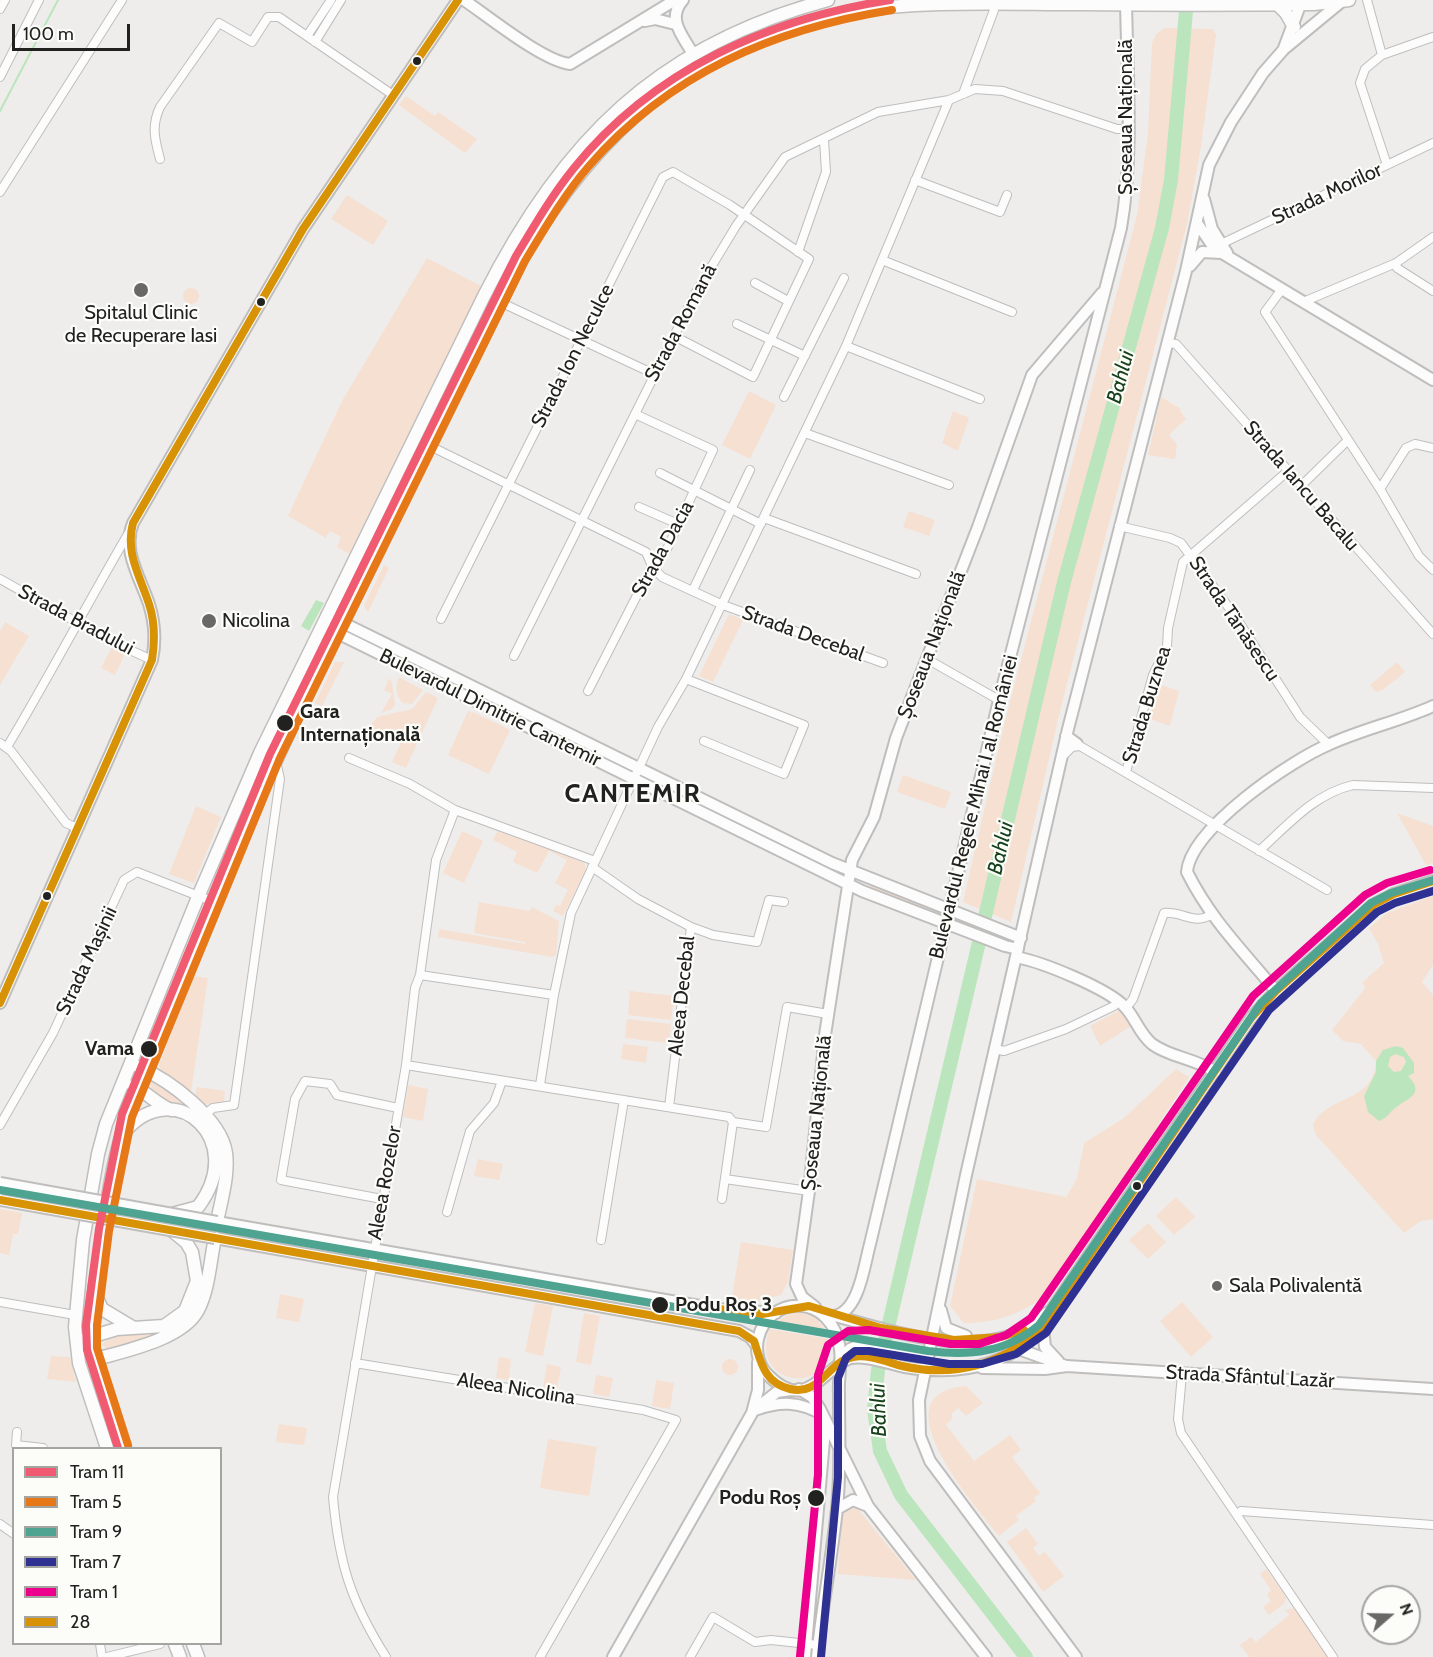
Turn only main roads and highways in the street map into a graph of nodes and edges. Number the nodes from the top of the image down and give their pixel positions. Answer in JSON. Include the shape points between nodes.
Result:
{"nodes":[{"id":1,"x":458,"y":0,"type":"edge"},
{"id":2,"x":464,"y":0,"type":"edge"},
{"id":3,"x":675,"y":0,"type":"edge"},
{"id":4,"x":682,"y":0,"type":"edge"},
{"id":5,"x":828,"y":0,"type":"edge"},
{"id":6,"x":1345,"y":1,"type":"edge"},
{"id":7,"x":1126,"y":2,"type":"edge"},
{"id":8,"x":1301,"y":2,"type":"edge"},
{"id":9,"x":1277,"y":4,"type":"junction"},
{"id":10,"x":675,"y":24,"type":"junction"},
{"id":11,"x":634,"y":27,"type":"junction"},
{"id":12,"x":1294,"y":27,"type":"junction"},
{"id":13,"x":1284,"y":49,"type":"junction"},
{"id":14,"x":693,"y":54,"type":"junction"},
{"id":15,"x":1203,"y":192,"type":"junction"},
{"id":16,"x":1197,"y":223,"type":"junction"},
{"id":17,"x":1224,"y":252,"type":"junction"},
{"id":18,"x":1186,"y":271,"type":"junction"},
{"id":19,"x":1106,"y":288,"type":"junction"},
{"id":20,"x":1433,"y":380,"type":"edge"},
{"id":21,"x":325,"y":621,"type":"junction"},
{"id":22,"x":339,"y":628,"type":"junction"},
{"id":23,"x":1433,"y":705,"type":"edge"},
{"id":24,"x":1066,"y":736,"type":"junction"},
{"id":25,"x":1077,"y":744,"type":"road end"},
{"id":26,"x":636,"y":774,"type":"junction"},
{"id":27,"x":849,"y":870,"type":"junction"},
{"id":28,"x":1433,"y":882,"type":"edge"},
{"id":29,"x":846,"y":883,"type":"junction"},
{"id":30,"x":949,"y":910,"type":"junction"},
{"id":31,"x":946,"y":923,"type":"junction"},
{"id":32,"x":1019,"y":948,"type":"junction"},
{"id":33,"x":1276,"y":991,"type":"junction"},
{"id":34,"x":0,"y":1003,"type":"edge"},
{"id":35,"x":130,"y":1064,"type":"junction"},
{"id":36,"x":146,"y":1070,"type":"junction"},
{"id":37,"x":1215,"y":1072,"type":"junction"},
{"id":38,"x":123,"y":1082,"type":"junction"},
{"id":39,"x":139,"y":1089,"type":"junction"},
{"id":40,"x":172,"y":1111,"type":"junction"},
{"id":41,"x":121,"y":1135,"type":"junction"},
{"id":42,"x":221,"y":1152,"type":"junction"},
{"id":43,"x":0,"y":1184,"type":"edge"},
{"id":44,"x":0,"y":1200,"type":"edge"},
{"id":45,"x":171,"y":1214,"type":"junction"},
{"id":46,"x":217,"y":1222,"type":"junction"},
{"id":47,"x":170,"y":1229,"type":"junction"},
{"id":48,"x":214,"y":1238,"type":"junction"},
{"id":49,"x":94,"y":1293,"type":"junction"},
{"id":50,"x":941,"y":1297,"type":"junction"},
{"id":51,"x":193,"y":1308,"type":"junction"},
{"id":52,"x":1053,"y":1308,"type":"junction"},
{"id":53,"x":820,"y":1311,"type":"junction"},
{"id":54,"x":778,"y":1313,"type":"junction"},
{"id":55,"x":834,"y":1316,"type":"junction"},
{"id":56,"x":133,"y":1327,"type":"junction"},
{"id":57,"x":1043,"y":1328,"type":"junction"},
{"id":58,"x":92,"y":1337,"type":"junction"},
{"id":59,"x":932,"y":1337,"type":"junction"},
{"id":60,"x":75,"y":1340,"type":"junction"},
{"id":61,"x":988,"y":1340,"type":"junction"},
{"id":62,"x":757,"y":1346,"type":"junction"},
{"id":63,"x":1019,"y":1348,"type":"junction"},
{"id":64,"x":96,"y":1359,"type":"junction"},
{"id":65,"x":759,"y":1360,"type":"junction"},
{"id":66,"x":840,"y":1363,"type":"junction"},
{"id":67,"x":926,"y":1364,"type":"junction"},
{"id":68,"x":1062,"y":1364,"type":"junction"},
{"id":69,"x":979,"y":1368,"type":"junction"},
{"id":70,"x":797,"y":1389,"type":"junction"},
{"id":71,"x":1433,"y":1389,"type":"edge"},
{"id":72,"x":754,"y":1411,"type":"junction"},
{"id":73,"x":823,"y":1415,"type":"junction"},
{"id":74,"x":840,"y":1446,"type":"junction"},
{"id":75,"x":106,"y":1447,"type":"edge"},
{"id":76,"x":124,"y":1447,"type":"edge"},
{"id":77,"x":868,"y":1506,"type":"junction"},
{"id":78,"x":837,"y":1509,"type":"junction"},
{"id":79,"x":613,"y":1657,"type":"edge"},
{"id":80,"x":805,"y":1657,"type":"edge"},
{"id":81,"x":817,"y":1657,"type":"edge"},
{"id":82,"x":986,"y":1657,"type":"edge"},
{"id":83,"x":1076,"y":1657,"type":"edge"}],
"edges":[{"from":1,"to":34,"type":"main road","name":"Strada Bradului","via":[[303,229],[128,534],[132,563],[154,630],[152,660]]},
{"from":2,"to":11,"type":"main road","via":[[561,63],[570,64]]},
{"from":3,"to":11,"type":"main road"},
{"from":4,"to":10,"type":"main road"},
{"from":5,"to":14,"type":"main road","via":[[765,19]]},
{"from":6,"to":8,"type":"main road"},
{"from":6,"to":13,"type":"main road"},
{"from":7,"to":9,"type":"main road"},
{"from":7,"to":19,"type":"main road","name":"Șoseaua Națională","via":[[1128,189]]},
{"from":7,"to":22,"type":"main road","via":[[919,4],[849,12],[777,32],[705,65],[632,116],[586,163],[546,217]]},
{"from":8,"to":9,"type":"main road"},
{"from":8,"to":12,"type":"main road"},
{"from":9,"to":12,"type":"main road"},
{"from":10,"to":11,"type":"main road","via":[[655,19]]},
{"from":10,"to":14,"type":"main road"},
{"from":12,"to":13,"type":"main road"},
{"from":13,"to":15,"type":"main road","via":[[1231,122],[1209,165]]},
{"from":14,"to":21,"type":"main road","via":[[644,87],[602,124],[553,179],[530,212],[488,287]]},
{"from":15,"to":16,"type":"main road"},
{"from":15,"to":17,"type":"main road","via":[[1212,229]]},
{"from":16,"to":17,"type":"main road","via":[[1214,248]]},
{"from":16,"to":18,"type":"main road"},
{"from":17,"to":18,"type":"main road","via":[[1202,252]]},
{"from":17,"to":20,"type":"main road"},
{"from":18,"to":24,"type":"main road"},
{"from":19,"to":27,"type":"main road","name":"Șoseaua Națională","via":[[1032,375],[890,756],[874,817]]},
{"from":19,"to":30,"type":"main road","name":"Bulevardul Regele Mihai I al României"},
{"from":21,"to":22,"type":"main road","name":"Bulevardul Dimitrie Cantemir"},
{"from":21,"to":35,"type":"main road","via":[[260,753]]},
{"from":22,"to":26,"type":"main road","name":"Bulevardul Dimitrie Cantemir"},
{"from":22,"to":36,"type":"main road","via":[[275,759]]},
{"from":23,"to":33,"type":"main road","via":[[1328,744],[1274,776],[1215,825],[1192,852],[1187,872],[1212,914]]},
{"from":24,"to":25,"type":"main road"},
{"from":24,"to":32,"type":"main road"},
{"from":26,"to":27,"type":"main road","name":"Bulevardul Dimitrie Cantemir"},
{"from":26,"to":29,"type":"main road","name":"Bulevardul Dimitrie Cantemir"},
{"from":27,"to":29,"type":"main road","name":"Șoseaua Națională"},
{"from":27,"to":30,"type":"main road","name":"Bulevardul Dimitrie Cantemir"},
{"from":28,"to":33,"type":"main road","via":[[1372,905]]},
{"from":29,"to":31,"type":"main road","name":"Bulevardul Dimitrie Cantemir"},
{"from":29,"to":53,"type":"main road","name":"Șoseaua Națională","via":[[796,1284],[802,1297]]},
{"from":30,"to":31,"type":"main road","name":"Bulevardul Regele Mihai I al României"},
{"from":30,"to":32,"type":"main road","name":"Bulevardul Dimitrie Cantemir","via":[[1009,933]]},
{"from":31,"to":32,"type":"main road","name":"Bulevardul Dimitrie Cantemir"},
{"from":31,"to":55,"type":"main road","name":"Bulevardul Regele Mihai I al României","via":[[863,1270],[851,1306]]},
{"from":32,"to":37,"type":"main road","via":[[1126,1003],[1138,1031],[1151,1043]]},
{"from":32,"to":50,"type":"main road"},
{"from":33,"to":37,"type":"main road","via":[[1251,1018]]},
{"from":35,"to":36,"type":"main road"},
{"from":35,"to":38,"type":"main road"},
{"from":36,"to":39,"type":"main road"},
{"from":36,"to":42,"type":"main road","via":[[190,1100],[204,1115],[221,1137]]},
{"from":37,"to":52,"type":"main road"},
{"from":38,"to":39,"type":"main road"},
{"from":38,"to":60,"type":"main road","via":[[98,1154],[83,1240]]},
{"from":39,"to":40,"type":"main road"},
{"from":39,"to":41,"type":"main road"},
{"from":40,"to":41,"type":"main road","via":[[143,1114]]},
{"from":40,"to":42,"type":"main road","via":[[192,1117],[204,1126]]},
{"from":41,"to":49,"type":"main road"},
{"from":42,"to":45,"type":"main road","via":[[216,1175],[203,1201],[189,1211]]},
{"from":42,"to":46,"type":"main road"},
{"from":43,"to":45,"type":"main road","bridge":true},
{"from":44,"to":47,"type":"main road","bridge":true},
{"from":45,"to":46,"type":"main road","bridge":true},
{"from":46,"to":54,"type":"main road","via":[[717,1309]]},
{"from":47,"to":48,"type":"main road","bridge":true},
{"from":47,"to":51,"type":"main road","via":[[192,1252],[196,1281]]},
{"from":48,"to":51,"type":"main road"},
{"from":48,"to":62,"type":"main road","via":[[738,1331]]},
{"from":49,"to":56,"type":"main road","via":[[102,1309]]},
{"from":49,"to":58,"type":"main road"},
{"from":50,"to":59,"type":"main road"},
{"from":50,"to":61,"type":"main road","via":[[946,1328]]},
{"from":51,"to":56,"type":"main road","via":[[164,1326]]},
{"from":51,"to":64,"type":"main road","via":[[183,1328],[168,1336]]},
{"from":52,"to":57,"type":"main road"},
{"from":52,"to":61,"type":"main road","via":[[1026,1329]]},
{"from":53,"to":54,"type":"main road","via":[[794,1306]]},
{"from":53,"to":55,"type":"main road"},
{"from":53,"to":66,"type":"main road","via":[[836,1334]]},
{"from":54,"to":62,"type":"main road","via":[[763,1326]]},
{"from":55,"to":59,"type":"main road"},
{"from":56,"to":58,"type":"main road"},
{"from":57,"to":63,"type":"main road"},
{"from":57,"to":68,"type":"main road","via":[[1046,1347]]},
{"from":58,"to":60,"type":"main road"},
{"from":58,"to":64,"type":"main road"},
{"from":59,"to":61,"type":"main road"},
{"from":59,"to":67,"type":"main road"},
{"from":60,"to":75,"type":"main road"},
{"from":61,"to":63,"type":"main road","name":"Strada Sfântul Lazăr"},
{"from":62,"to":65,"type":"main road"},
{"from":63,"to":68,"type":"main road","name":"Strada Sfântul Lazăr"},
{"from":63,"to":69,"type":"main road"},
{"from":64,"to":76,"type":"main road"},
{"from":65,"to":70,"type":"main road","via":[[774,1381]]},
{"from":65,"to":72,"type":"main road"},
{"from":66,"to":67,"type":"main road","via":[[856,1357],[905,1367]]},
{"from":66,"to":67,"type":"main road","via":[[850,1349],[861,1345],[908,1354]]},
{"from":66,"to":70,"type":"main road","via":[[819,1384]]},
{"from":66,"to":74,"type":"main road"},
{"from":67,"to":69,"type":"main road","name":"Strada Sfântul Lazăr"},
{"from":67,"to":83,"type":"main road","via":[[918,1413],[925,1451]]},
{"from":68,"to":69,"type":"main road","name":"Strada Sfântul Lazăr","via":[[1045,1369]]},
{"from":68,"to":71,"type":"main road","name":"Strada Sfântul Lazăr"},
{"from":70,"to":72,"type":"main road","via":[[777,1392]]},
{"from":70,"to":73,"type":"main road","via":[[812,1398]]},
{"from":72,"to":73,"type":"main road","via":[[777,1402],[810,1408]]},
{"from":72,"to":79,"type":"main road"},
{"from":73,"to":74,"type":"main road"},
{"from":73,"to":80,"type":"main road","via":[[825,1429]]},
{"from":74,"to":77,"type":"main road"},
{"from":74,"to":78,"type":"main road"},
{"from":77,"to":78,"type":"main road","via":[[854,1500]]},
{"from":77,"to":82,"type":"main road"},
{"from":78,"to":81,"type":"main road"}]}
